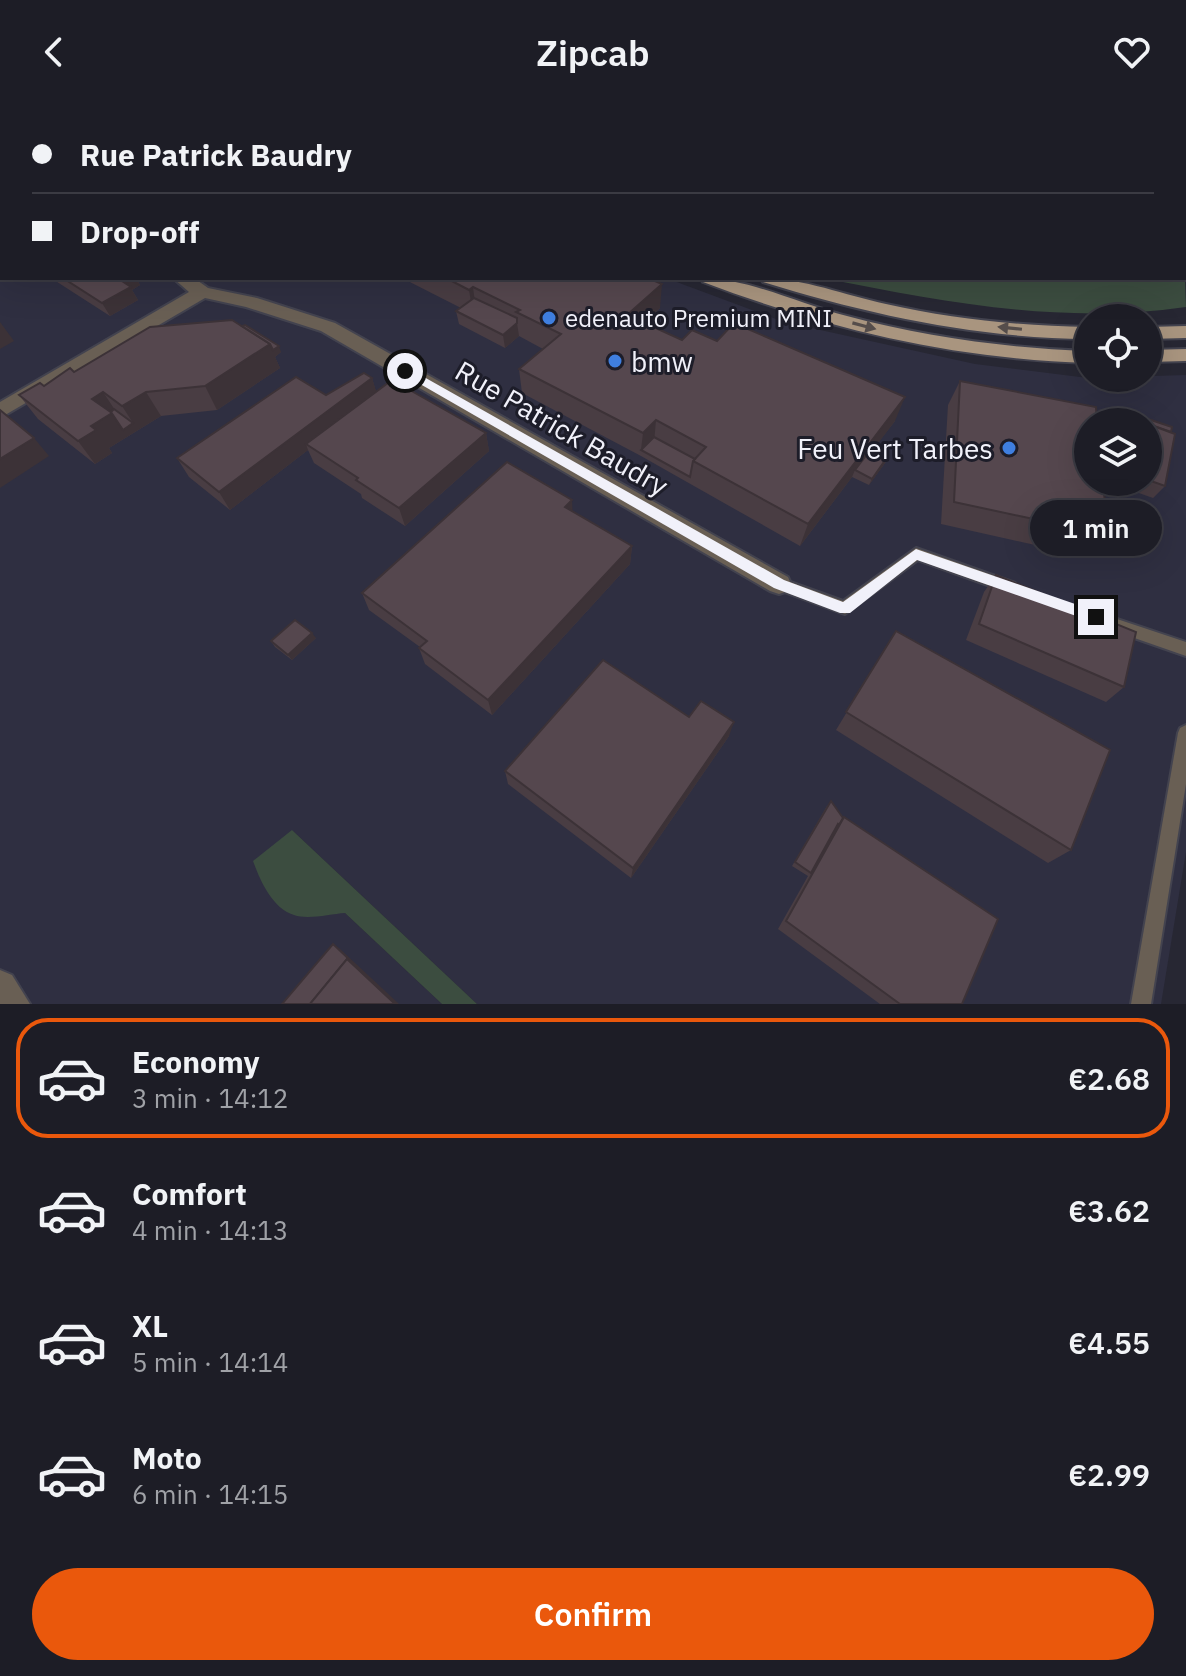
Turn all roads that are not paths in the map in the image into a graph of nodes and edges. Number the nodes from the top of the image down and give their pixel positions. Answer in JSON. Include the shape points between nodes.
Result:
{"nodes":[{"id":1,"x":185,"y":280,"type":"edge"},
{"id":2,"x":715,"y":280,"type":"edge"},
{"id":3,"x":776,"y":280,"type":"edge"},
{"id":4,"x":202,"y":292,"type":"junction"},
{"id":5,"x":1074,"y":332,"type":"edge"},
{"id":6,"x":1186,"y":332,"type":"edge"},
{"id":7,"x":1162,"y":333,"type":"edge"},
{"id":8,"x":1186,"y":355,"type":"edge"},
{"id":9,"x":1074,"y":356,"type":"edge"},
{"id":10,"x":1162,"y":356,"type":"edge"},
{"id":11,"x":0,"y":411,"type":"edge"},
{"id":12,"x":779,"y":584,"type":"joint"},
{"id":13,"x":1021,"y":591,"type":"edge"},
{"id":14,"x":1096,"y":617,"type":"edge"},
{"id":15,"x":1186,"y":649,"type":"edge"},
{"id":16,"x":1186,"y":733,"type":"edge"},
{"id":17,"x":0,"y":987,"type":"edge"},
{"id":18,"x":13,"y":1004,"type":"edge"},
{"id":19,"x":1141,"y":1004,"type":"edge"}],
"edges":[{"from":1,"to":4,"type":"street","name":"Rue Patrick Baudry"},
{"from":2,"to":9,"type":"main road","one_way":true,"via":[[881,330]]},
{"from":5,"to":3,"type":"main road","one_way":true,"via":[[947,321]]},
{"from":4,"to":11,"type":"street"},
{"from":4,"to":12,"type":"street","name":"Rue Patrick Baudry","via":[[328,327]]},
{"from":6,"to":7,"type":"main road"},
{"from":8,"to":10,"type":"main road"},
{"from":12,"to":13,"type":"lane","via":[[845,608],[916,554]]},
{"from":14,"to":15,"type":"lane"},
{"from":16,"to":19,"type":"lane"},
{"from":17,"to":18,"type":"street"}]}
